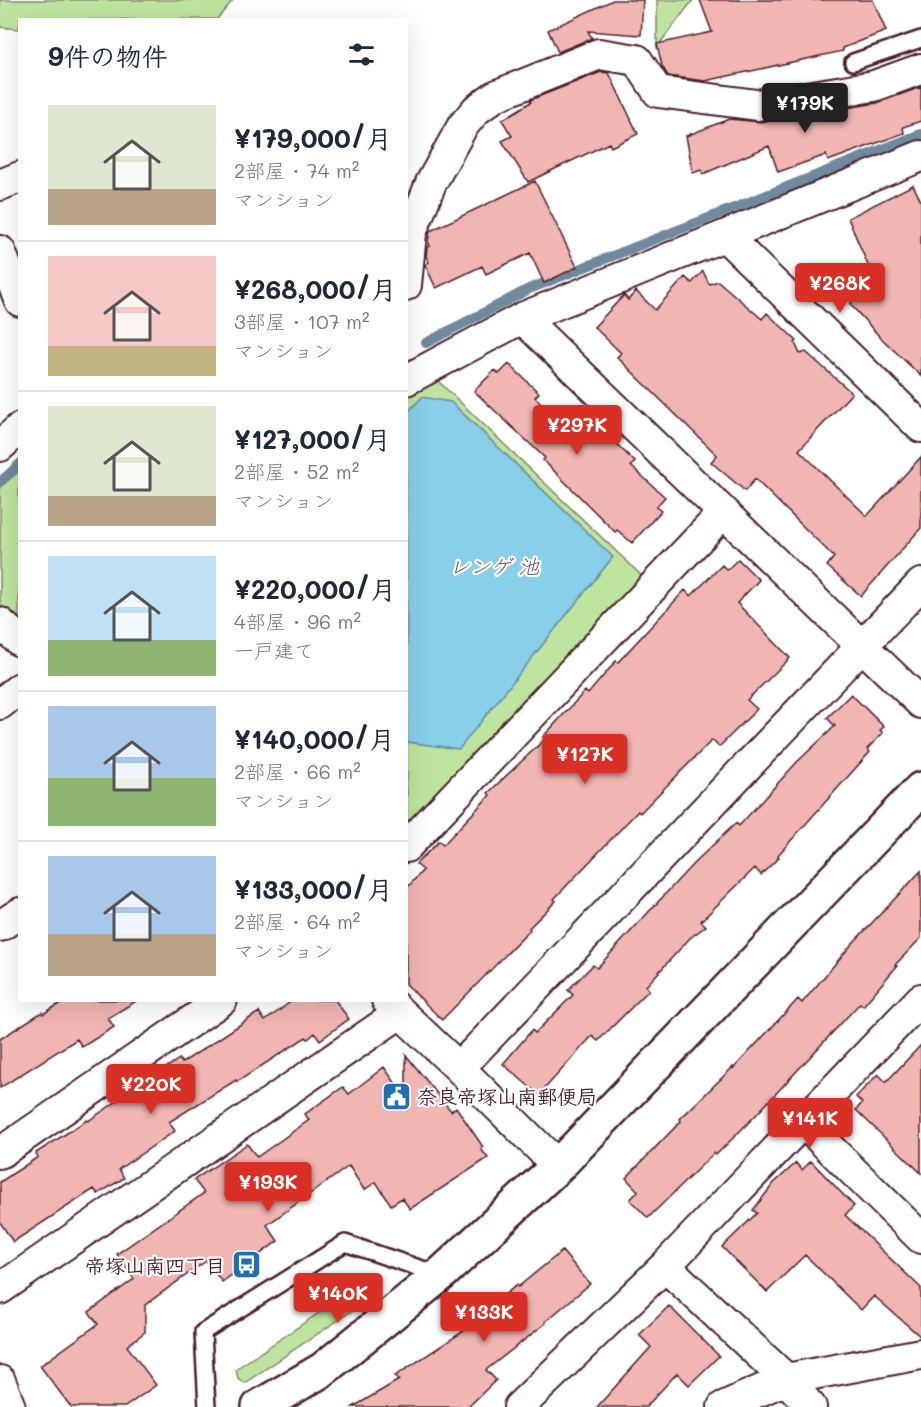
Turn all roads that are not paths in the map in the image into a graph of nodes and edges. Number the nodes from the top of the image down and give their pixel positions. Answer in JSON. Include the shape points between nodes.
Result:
{"nodes":[{"id":1,"x":921,"y":39,"type":"edge"},
{"id":2,"x":852,"y":62,"type":"dead end"},
{"id":3,"x":921,"y":69,"type":"edge"},
{"id":4,"x":921,"y":157,"type":"edge"},
{"id":5,"x":18,"y":178,"type":"edge"},
{"id":6,"x":0,"y":185,"type":"edge"},
{"id":7,"x":725,"y":236,"type":"junction"},
{"id":8,"x":0,"y":251,"type":"edge"},
{"id":9,"x":408,"y":264,"type":"edge"},
{"id":10,"x":18,"y":296,"type":"edge"},
{"id":11,"x":522,"y":318,"type":"junction"},
{"id":12,"x":408,"y":379,"type":"edge"},
{"id":13,"x":921,"y":427,"type":"edge"},
{"id":14,"x":18,"y":430,"type":"edge"},
{"id":15,"x":0,"y":446,"type":"edge"},
{"id":16,"x":724,"y":512,"type":"junction"},
{"id":17,"x":921,"y":584,"type":"edge"},
{"id":18,"x":0,"y":623,"type":"edge"},
{"id":19,"x":18,"y":639,"type":"edge"},
{"id":20,"x":862,"y":646,"type":"junction"},
{"id":21,"x":18,"y":690,"type":"edge"},
{"id":22,"x":921,"y":703,"type":"edge"},
{"id":23,"x":0,"y":704,"type":"edge"},
{"id":24,"x":921,"y":789,"type":"edge"},
{"id":25,"x":408,"y":845,"type":"edge"},
{"id":26,"x":18,"y":914,"type":"edge"},
{"id":27,"x":0,"y":926,"type":"edge"},
{"id":28,"x":921,"y":999,"type":"edge"},
{"id":29,"x":219,"y":1002,"type":"edge"},
{"id":30,"x":394,"y":1007,"type":"edge"},
{"id":31,"x":459,"y":1068,"type":"junction"},
{"id":32,"x":803,"y":1122,"type":"junction"},
{"id":33,"x":0,"y":1153,"type":"edge"},
{"id":34,"x":558,"y":1166,"type":"junction"},
{"id":35,"x":921,"y":1238,"type":"edge"},
{"id":36,"x":665,"y":1266,"type":"junction"},
{"id":37,"x":440,"y":1275,"type":"junction"},
{"id":38,"x":0,"y":1289,"type":"edge"},
{"id":39,"x":921,"y":1354,"type":"edge"},
{"id":40,"x":786,"y":1379,"type":"junction"},
{"id":41,"x":0,"y":1381,"type":"edge"},
{"id":42,"x":10,"y":1407,"type":"edge"},
{"id":43,"x":207,"y":1407,"type":"edge"},
{"id":44,"x":259,"y":1407,"type":"edge"},
{"id":45,"x":519,"y":1407,"type":"edge"},
{"id":46,"x":723,"y":1407,"type":"edge"},
{"id":47,"x":811,"y":1407,"type":"edge"}],
"edges":[{"from":1,"to":2,"type":"lane"},
{"from":3,"to":9,"type":"street","via":[[874,86],[757,105],[658,92],[637,60],[599,54],[495,96],[477,110],[462,128],[431,183],[411,233]]},
{"from":4,"to":7,"type":"street"},
{"from":5,"to":6,"type":"street"},
{"from":7,"to":11,"type":"street"},
{"from":7,"to":13,"type":"street"},
{"from":8,"to":10,"type":"street"},
{"from":11,"to":12,"type":"street"},
{"from":11,"to":16,"type":"street"},
{"from":14,"to":15,"type":"street"},
{"from":16,"to":20,"type":"street"},
{"from":16,"to":25,"type":"street"},
{"from":17,"to":20,"type":"street"},
{"from":18,"to":19,"type":"street"},
{"from":20,"to":22,"type":"street"},
{"from":20,"to":31,"type":"street"},
{"from":21,"to":23,"type":"street"},
{"from":24,"to":34,"type":"street"},
{"from":26,"to":27,"type":"street"},
{"from":28,"to":32,"type":"street"},
{"from":29,"to":33,"type":"street"},
{"from":30,"to":31,"type":"street"},
{"from":30,"to":38,"type":"street"},
{"from":31,"to":34,"type":"street"},
{"from":32,"to":35,"type":"street"},
{"from":32,"to":36,"type":"street"},
{"from":34,"to":37,"type":"street"},
{"from":36,"to":40,"type":"street"},
{"from":36,"to":45,"type":"street"},
{"from":37,"to":43,"type":"lane","via":[[345,1242],[203,1332]]},
{"from":37,"to":44,"type":"street","via":[[322,1370]]},
{"from":39,"to":40,"type":"street"},
{"from":40,"to":46,"type":"street"},
{"from":40,"to":47,"type":"street"},
{"from":41,"to":42,"type":"street"}]}
